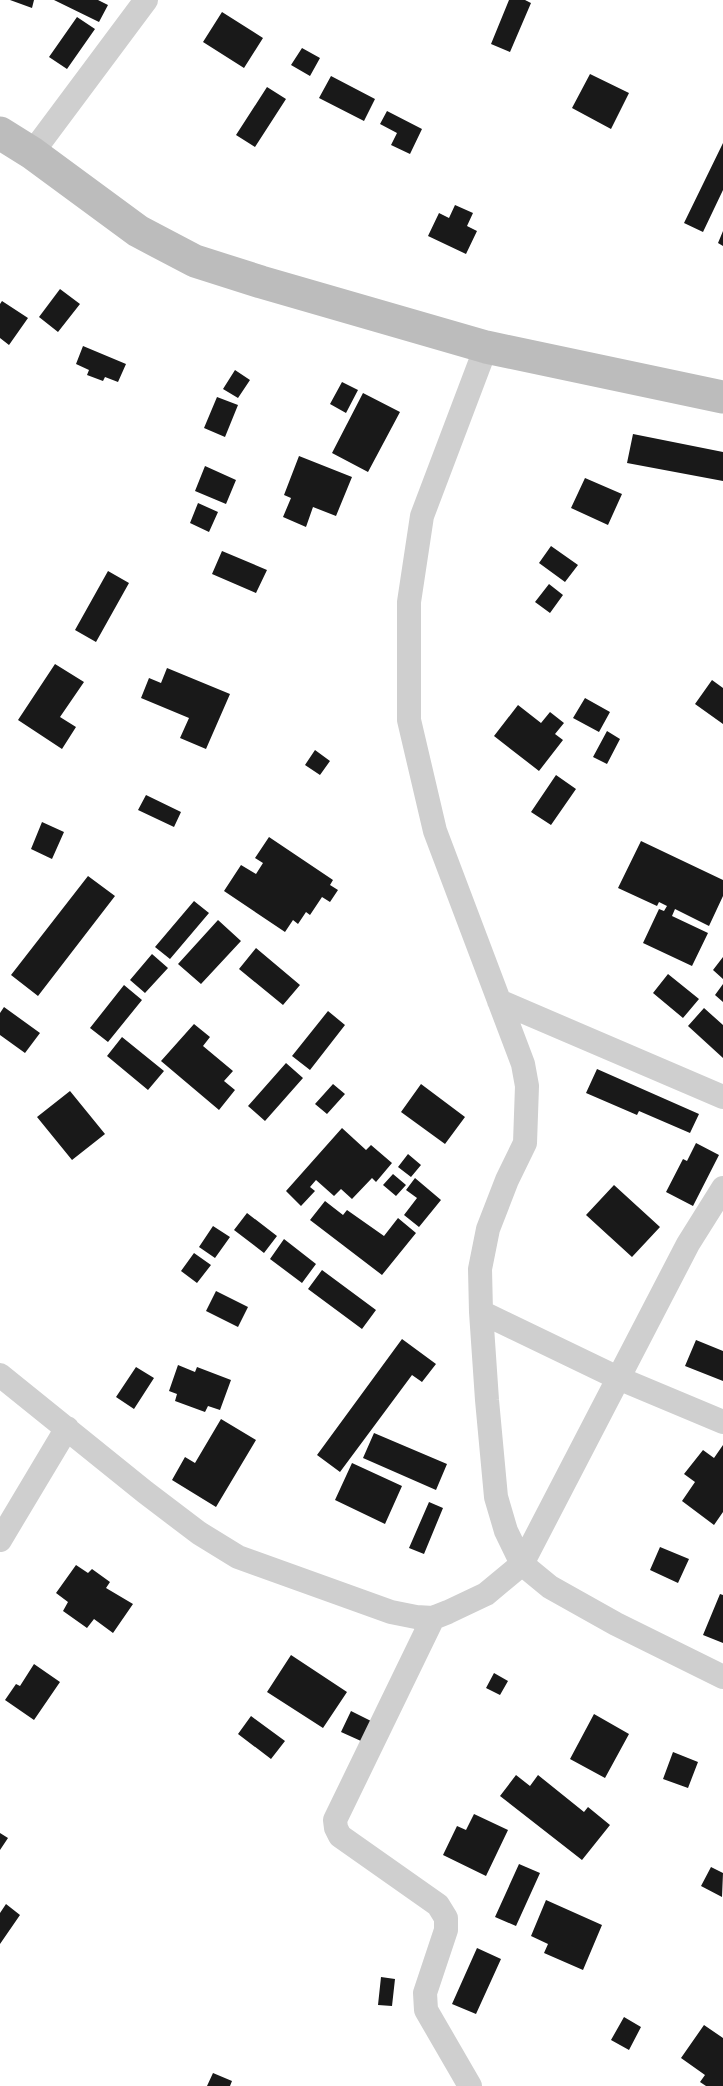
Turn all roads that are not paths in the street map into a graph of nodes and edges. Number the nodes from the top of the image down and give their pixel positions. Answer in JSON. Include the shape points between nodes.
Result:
{"nodes":[{"id":1,"x":146,"y":0,"type":"edge"},
{"id":2,"x":0,"y":133,"type":"edge"},
{"id":3,"x":32,"y":153,"type":"junction"},
{"id":4,"x":486,"y":347,"type":"junction"},
{"id":5,"x":723,"y":397,"type":"edge"},
{"id":6,"x":499,"y":1000,"type":"junction"},
{"id":7,"x":723,"y":1097,"type":"edge"},
{"id":8,"x":723,"y":1188,"type":"edge"},
{"id":9,"x":481,"y":1312,"type":"junction"},
{"id":10,"x":0,"y":1375,"type":"edge"},
{"id":11,"x":618,"y":1378,"type":"junction"},
{"id":12,"x":723,"y":1422,"type":"edge"},
{"id":13,"x":67,"y":1428,"type":"junction"},
{"id":14,"x":0,"y":1540,"type":"edge"},
{"id":15,"x":522,"y":1564,"type":"junction"},
{"id":16,"x":433,"y":1618,"type":"junction"},
{"id":17,"x":723,"y":1677,"type":"edge"},
{"id":18,"x":470,"y":2086,"type":"edge"}],
"edges":[{"from":1,"to":3,"type":"street"},
{"from":2,"to":3,"type":"street"},
{"from":3,"to":4,"type":"street","via":[[138,231],[195,261]]},
{"from":4,"to":5,"type":"street"},
{"from":4,"to":6,"type":"street","via":[[422,516],[409,602],[409,720],[435,831]]},
{"from":6,"to":7,"type":"street"},
{"from":6,"to":9,"type":"street","via":[[523,1064],[528,1086],[527,1111],[525,1143],[488,1229],[480,1269]]},
{"from":8,"to":11,"type":"street","via":[[688,1245]]},
{"from":9,"to":11,"type":"street"},
{"from":9,"to":15,"type":"street","via":[[496,1497]]},
{"from":10,"to":13,"type":"street"},
{"from":11,"to":12,"type":"street"},
{"from":11,"to":15,"type":"street"},
{"from":13,"to":14,"type":"street"},
{"from":13,"to":16,"type":"street","via":[[190,1526],[238,1557],[391,1612]]},
{"from":15,"to":16,"type":"street","via":[[486,1594]]},
{"from":15,"to":17,"type":"street","via":[[559,1592]]},
{"from":16,"to":18,"type":"street","via":[[335,1821],[340,1836],[438,1905],[446,1918],[446,1930],[425,1993],[426,2010]]}]}
